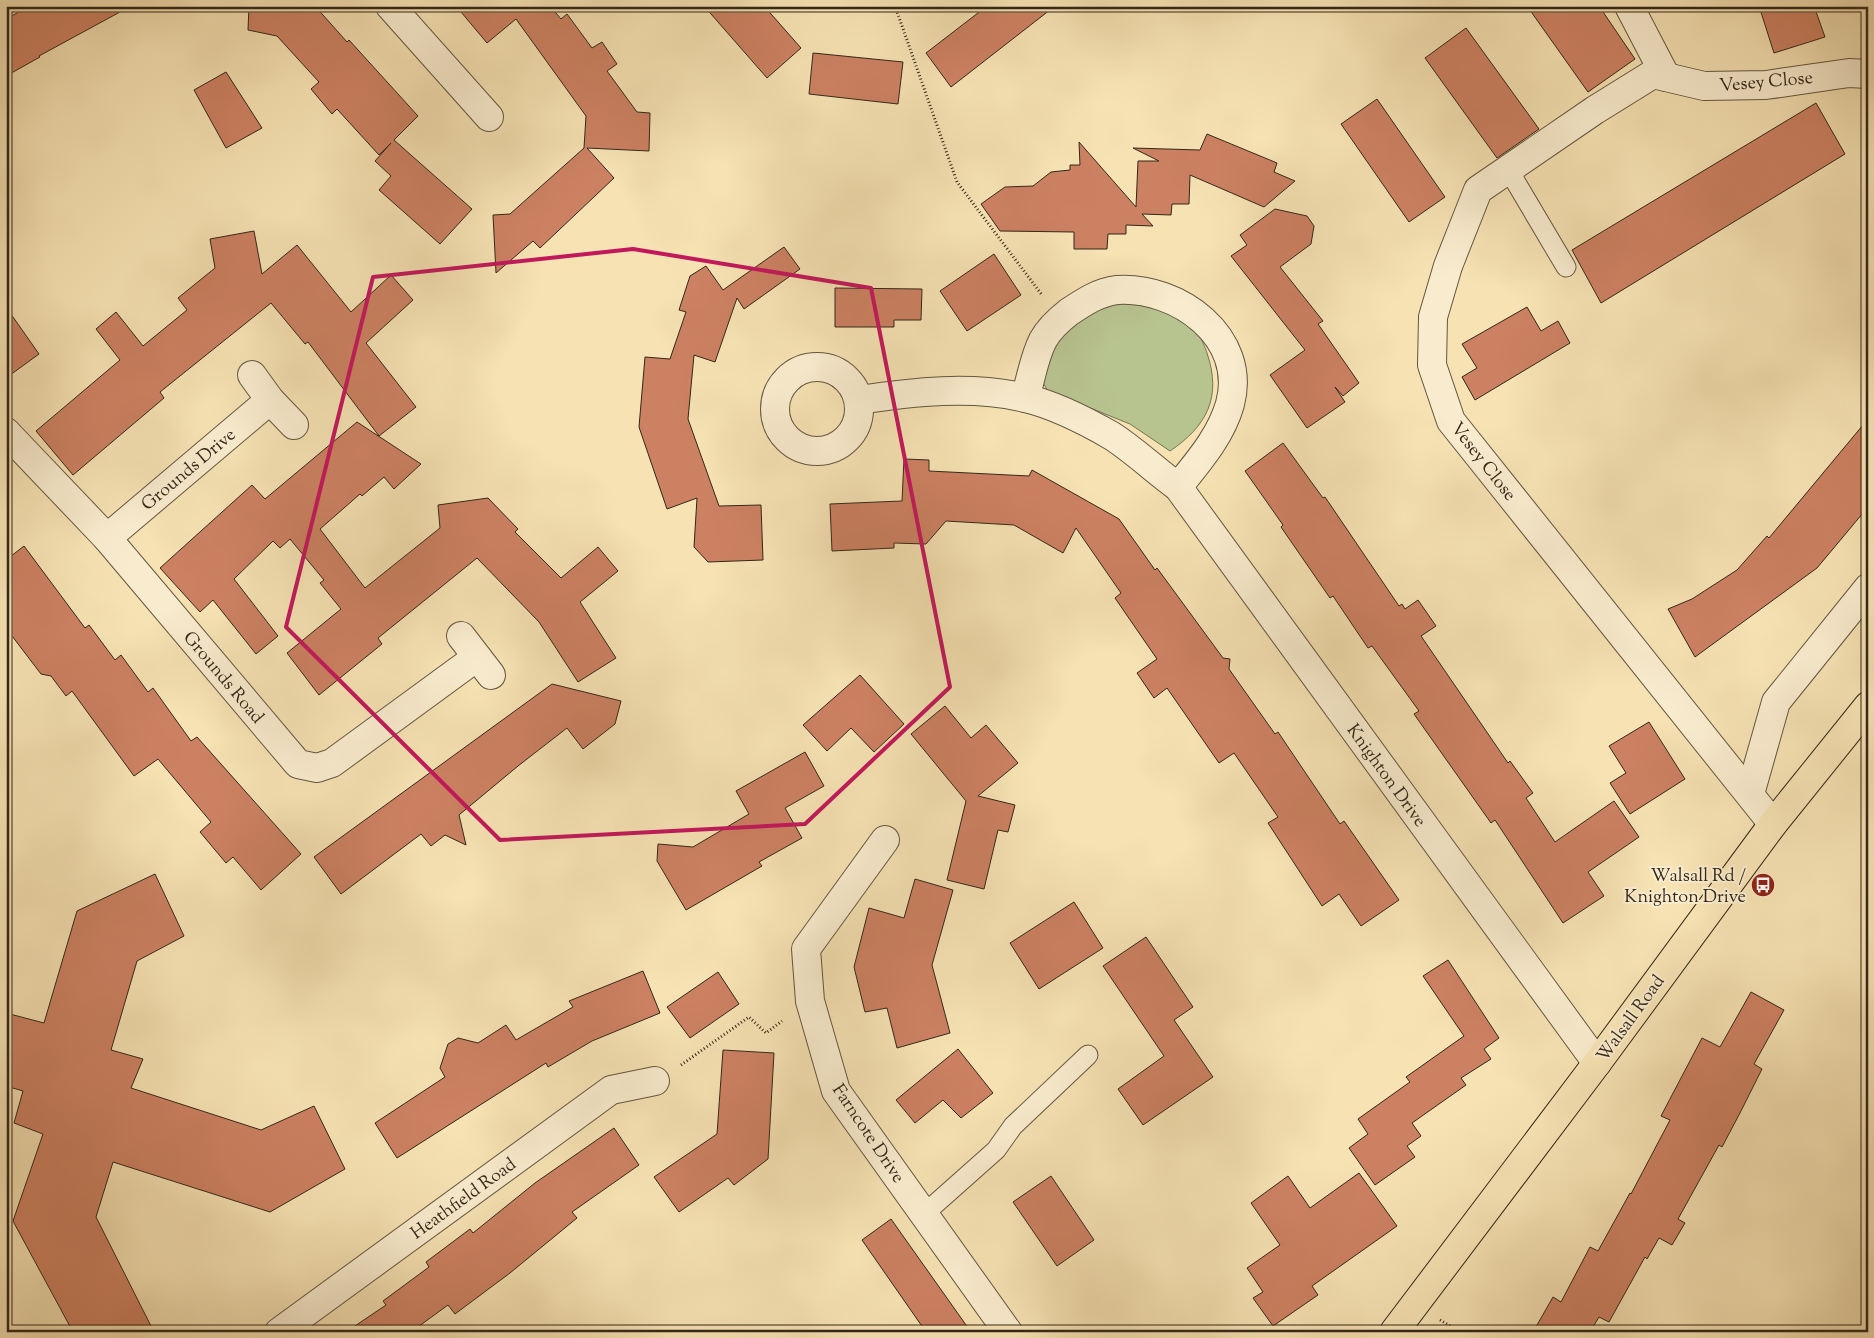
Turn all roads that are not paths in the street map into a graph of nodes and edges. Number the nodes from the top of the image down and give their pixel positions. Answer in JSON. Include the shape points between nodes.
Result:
{"nodes":[{"id":1,"x":390,"y":6,"type":"edge"},
{"id":2,"x":1629,"y":6,"type":"edge"},
{"id":3,"x":1868,"y":74,"type":"edge"},
{"id":4,"x":1666,"y":77,"type":"junction"},
{"id":5,"x":490,"y":117,"type":"dead end"},
{"id":6,"x":1508,"y":170,"type":"junction"},
{"id":7,"x":1566,"y":267,"type":"dead end"},
{"id":8,"x":252,"y":375,"type":"dead end"},
{"id":9,"x":1025,"y":398,"type":"junction"},
{"id":10,"x":270,"y":400,"type":"junction"},
{"id":11,"x":859,"y":400,"type":"dead end"},
{"id":12,"x":294,"y":425,"type":"dead end"},
{"id":13,"x":6,"y":432,"type":"edge"},
{"id":14,"x":1178,"y":487,"type":"junction"},
{"id":15,"x":107,"y":538,"type":"junction"},
{"id":16,"x":1868,"y":588,"type":"edge"},
{"id":17,"x":476,"y":656,"type":"dead end"},
{"id":18,"x":1868,"y":706,"type":"edge"},
{"id":19,"x":1750,"y":794,"type":"junction"},
{"id":20,"x":1773,"y":824,"type":"junction"},
{"id":21,"x":885,"y":840,"type":"dead end"},
{"id":22,"x":1088,"y":1055,"type":"dead end"},
{"id":23,"x":1597,"y":1063,"type":"junction"},
{"id":24,"x":655,"y":1081,"type":"road end"},
{"id":25,"x":924,"y":1214,"type":"junction"},
{"id":26,"x":279,"y":1332,"type":"edge"},
{"id":27,"x":1008,"y":1332,"type":"edge"},
{"id":28,"x":1394,"y":1332,"type":"edge"}],
"edges":[{"from":1,"to":5,"type":"street"},
{"from":2,"to":4,"type":"street"},
{"from":3,"to":4,"type":"street","name":"Vesey Close","via":[[1849,72],[1766,85],[1704,86]]},
{"from":4,"to":6,"type":"street","name":"Vesey Close","via":[[1653,74]]},
{"from":6,"to":7,"type":"lane"},
{"from":6,"to":19,"type":"street","name":"Vesey Close","via":[[1478,190],[1448,266],[1433,317],[1432,365],[1451,421]]},
{"from":8,"to":10,"type":"street"},
{"from":9,"to":11,"type":"street","name":"Knighton Drive","via":[[959,391]]},
{"from":9,"to":14,"type":"street","name":"Knighton Drive","via":[[1074,416],[1113,437]]},
{"from":9,"to":14,"type":"street","via":[[1043,339],[1060,319],[1088,299],[1116,290],[1153,293],[1184,305],[1210,325],[1228,354],[1233,381],[1230,404],[1213,441]]},
{"from":10,"to":12,"type":"street"},
{"from":10,"to":15,"type":"street","name":"Grounds Drive"},
{"from":13,"to":15,"type":"street","name":"Grounds Road"},
{"from":14,"to":23,"type":"street","name":"Knighton Drive"},
{"from":15,"to":17,"type":"street","name":"Grounds Road","via":[[298,764],[317,768],[332,764]]},
{"from":16,"to":19,"type":"street","via":[[1776,702]]},
{"from":18,"to":20,"type":"main road","name":"Walsall Road"},
{"from":19,"to":20,"type":"street","name":"Vesey Close"},
{"from":20,"to":23,"type":"main road","name":"Walsall Road"},
{"from":21,"to":25,"type":"street","name":"Farncote Drive","via":[[806,949],[810,1001],[836,1091]]},
{"from":22,"to":25,"type":"lane","via":[[1013,1126],[996,1150]]},
{"from":23,"to":28,"type":"main road","name":"Walsall Road"},
{"from":24,"to":26,"type":"street","name":"Heathfield Road","via":[[611,1090]]},
{"from":25,"to":27,"type":"street","name":"Farncote Drive"}]}
